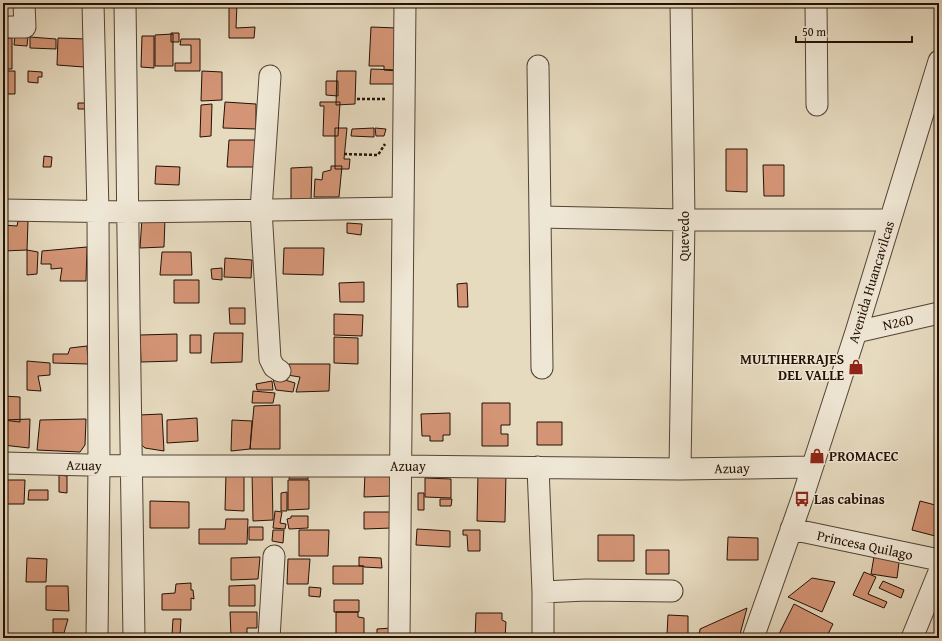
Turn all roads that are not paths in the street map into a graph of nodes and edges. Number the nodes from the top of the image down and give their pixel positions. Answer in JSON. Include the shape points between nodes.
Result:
{"nodes":[{"id":1,"x":24,"y":3,"type":"edge"},
{"id":2,"x":94,"y":3,"type":"edge"},
{"id":3,"x":125,"y":3,"type":"edge"},
{"id":4,"x":405,"y":3,"type":"edge"},
{"id":5,"x":681,"y":3,"type":"edge"},
{"id":6,"x":816,"y":3,"type":"edge"},
{"id":7,"x":10,"y":27,"type":"dead end"},
{"id":8,"x":939,"y":61,"type":"edge"},
{"id":9,"x":538,"y":66,"type":"dead end"},
{"id":10,"x":270,"y":76,"type":"dead end"},
{"id":11,"x":817,"y":105,"type":"dead end"},
{"id":12,"x":403,"y":208,"type":"junction"},
{"id":13,"x":3,"y":210,"type":"edge"},
{"id":14,"x":261,"y":210,"type":"junction"},
{"id":15,"x":98,"y":212,"type":"junction"},
{"id":16,"x":129,"y":212,"type":"junction"},
{"id":17,"x":540,"y":217,"type":"junction"},
{"id":18,"x":684,"y":220,"type":"junction"},
{"id":19,"x":890,"y":220,"type":"junction"},
{"id":20,"x":939,"y":313,"type":"edge"},
{"id":21,"x":856,"y":332,"type":"junction"},
{"id":22,"x":542,"y":368,"type":"dead end"},
{"id":23,"x":280,"y":371,"type":"dead end"},
{"id":24,"x":3,"y":463,"type":"edge"},
{"id":25,"x":99,"y":466,"type":"junction"},
{"id":26,"x":130,"y":466,"type":"junction"},
{"id":27,"x":402,"y":466,"type":"junction"},
{"id":28,"x":538,"y":467,"type":"junction"},
{"id":29,"x":812,"y":467,"type":"junction"},
{"id":30,"x":680,"y":469,"type":"junction"},
{"id":31,"x":790,"y":529,"type":"junction"},
{"id":32,"x":274,"y":556,"type":"dead end"},
{"id":33,"x":939,"y":560,"type":"edge"},
{"id":34,"x":939,"y":572,"type":"edge"},
{"id":35,"x":672,"y":590,"type":"dead end"},
{"id":36,"x":544,"y":592,"type":"junction"},
{"id":37,"x":97,"y":638,"type":"edge"},
{"id":38,"x":134,"y":638,"type":"edge"},
{"id":39,"x":269,"y":638,"type":"edge"},
{"id":40,"x":399,"y":638,"type":"edge"},
{"id":41,"x":543,"y":638,"type":"edge"},
{"id":42,"x":753,"y":638,"type":"edge"},
{"id":43,"x":912,"y":638,"type":"edge"}],
"edges":[{"from":1,"to":7,"type":"street","via":[[25,27]]},
{"from":2,"to":15,"type":"street"},
{"from":3,"to":16,"type":"street"},
{"from":4,"to":12,"type":"street"},
{"from":5,"to":18,"type":"street","name":"Quevedo"},
{"from":6,"to":11,"type":"street"},
{"from":8,"to":19,"type":"street","name":"Avenida Huancavilcas"},
{"from":9,"to":17,"type":"street"},
{"from":10,"to":14,"type":"street"},
{"from":12,"to":14,"type":"street"},
{"from":12,"to":27,"type":"street"},
{"from":13,"to":15,"type":"street"},
{"from":14,"to":16,"type":"street"},
{"from":14,"to":23,"type":"street","via":[[270,359],[274,367]]},
{"from":15,"to":16,"type":"street"},
{"from":15,"to":25,"type":"street"},
{"from":16,"to":26,"type":"street"},
{"from":17,"to":18,"type":"street"},
{"from":17,"to":22,"type":"street"},
{"from":18,"to":19,"type":"street"},
{"from":18,"to":30,"type":"street","name":"Quevedo"},
{"from":19,"to":21,"type":"street","name":"Avenida Huancavilcas"},
{"from":20,"to":21,"type":"street","name":"N26D"},
{"from":21,"to":29,"type":"street","name":"Avenida Huancavilcas"},
{"from":24,"to":25,"type":"street","name":"Azuay"},
{"from":25,"to":26,"type":"street","name":"Azuay"},
{"from":25,"to":37,"type":"street"},
{"from":26,"to":27,"type":"street","name":"Azuay"},
{"from":26,"to":38,"type":"street"},
{"from":27,"to":28,"type":"street","name":"Azuay"},
{"from":27,"to":40,"type":"street"},
{"from":28,"to":30,"type":"street","name":"Azuay"},
{"from":28,"to":36,"type":"street"},
{"from":29,"to":30,"type":"street","name":"Azuay"},
{"from":29,"to":31,"type":"street","name":"Avenida Huancavilcas"},
{"from":31,"to":33,"type":"street","name":"Princesa Quilago"},
{"from":31,"to":42,"type":"street","name":"Avenida Huancavilcas"},
{"from":32,"to":39,"type":"street"},
{"from":34,"to":43,"type":"street"},
{"from":35,"to":36,"type":"street"},
{"from":36,"to":41,"type":"street"}]}
